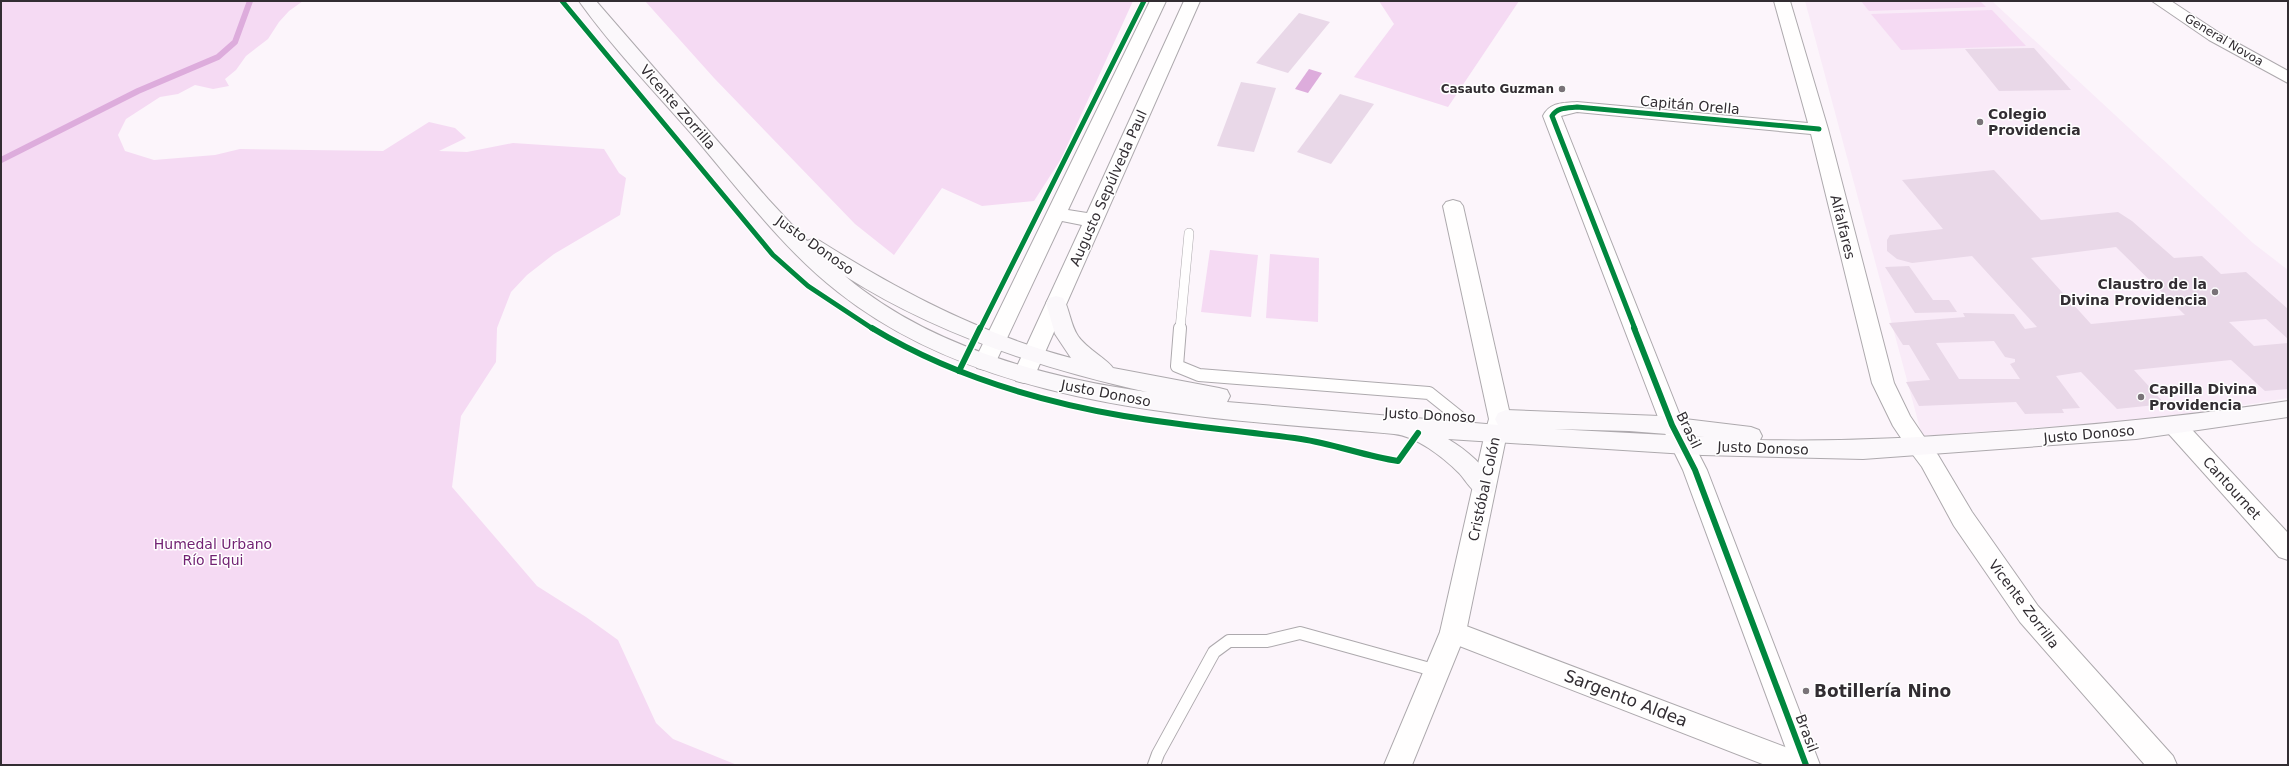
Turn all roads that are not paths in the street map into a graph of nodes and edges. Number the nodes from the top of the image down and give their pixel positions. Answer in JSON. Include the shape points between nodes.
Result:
{"nodes":[{"id":1,"x":586,"y":1,"type":"edge"},
{"id":2,"x":1158,"y":1,"type":"edge"},
{"id":3,"x":1192,"y":1,"type":"edge"},
{"id":4,"x":1782,"y":1,"type":"edge"},
{"id":5,"x":2160,"y":1,"type":"edge"},
{"id":6,"x":2288,"y":78,"type":"edge"},
{"id":7,"x":1559,"y":109,"type":"joint"},
{"id":8,"x":1819,"y":129,"type":"junction"},
{"id":9,"x":1453,"y":206,"type":"dead end"},
{"id":10,"x":770,"y":214,"type":"junction"},
{"id":11,"x":1056,"y":214,"type":"junction"},
{"id":12,"x":1093,"y":221,"type":"junction"},
{"id":13,"x":1189,"y":233,"type":"dead end"},
{"id":14,"x":1056,"y":303,"type":"junction"},
{"id":15,"x":995,"y":341,"type":"junction"},
{"id":16,"x":1033,"y":354,"type":"junction"},
{"id":17,"x":985,"y":362,"type":"junction"},
{"id":18,"x":1024,"y":375,"type":"junction"},
{"id":19,"x":1119,"y":378,"type":"junction"},
{"id":20,"x":2288,"y":409,"type":"edge"},
{"id":21,"x":1460,"y":417,"type":"junction"},
{"id":22,"x":1376,"y":423,"type":"junction"},
{"id":23,"x":1498,"y":426,"type":"junction"},
{"id":24,"x":2175,"y":426,"type":"junction"},
{"id":25,"x":1678,"y":435,"type":"junction"},
{"id":26,"x":1919,"y":447,"type":"junction"},
{"id":27,"x":1484,"y":486,"type":"junction"},
{"id":28,"x":2288,"y":550,"type":"edge"},
{"id":29,"x":1453,"y":632,"type":"junction"},
{"id":30,"x":1437,"y":671,"type":"junction"},
{"id":31,"x":1154,"y":765,"type":"edge"},
{"id":32,"x":1398,"y":765,"type":"edge"},
{"id":33,"x":1799,"y":765,"type":"edge"},
{"id":34,"x":1806,"y":765,"type":"edge"},
{"id":35,"x":2163,"y":765,"type":"edge"}],
"edges":[{"from":1,"to":10,"type":"main road","name":"Vicente Zorrilla"},
{"from":2,"to":11,"type":"street"},
{"from":3,"to":12,"type":"street","name":"Augusto Sepúlveda Paul"},
{"from":4,"to":8,"type":"street","name":"Alfalfares"},
{"from":5,"to":6,"type":"street","name":"General Novoa","via":[[2215,37]]},
{"from":7,"to":8,"type":"street","name":"Capitán Orella","via":[[1577,107]]},
{"from":7,"to":25,"type":"street","name":"Brasil","via":[[1552,116]]},
{"from":8,"to":26,"type":"street","name":"Alfalfares","via":[[1883,383],[1901,420]]},
{"from":9,"to":23,"type":"street","name":"Cristóbal Colón"},
{"from":10,"to":15,"type":"main road","name":"Justo Donoso","via":[[798,236],[863,278],[938,318]]},
{"from":10,"to":17,"type":"main road","name":"Justo Donoso","via":[[810,259],[864,301],[931,339]]},
{"from":11,"to":12,"type":"street"},
{"from":11,"to":15,"type":"street"},
{"from":12,"to":14,"type":"street","name":"Augusto Sepúlveda Paul"},
{"from":13,"to":21,"type":"lane","via":[[1177,366],[1199,375],[1430,393]]},
{"from":14,"to":16,"type":"street","name":"Augusto Sepúlveda Paul"},
{"from":14,"to":19,"type":"main road","via":[[1061,325],[1074,346],[1091,362]]},
{"from":15,"to":16,"type":"main road","name":"Justo Donoso"},
{"from":15,"to":17,"type":"street"},
{"from":16,"to":18,"type":"street","name":"Augusto Sepúlveda Paul"},
{"from":16,"to":19,"type":"main road","name":"Justo Donoso"},
{"from":17,"to":18,"type":"main road","name":"Justo Donoso"},
{"from":18,"to":22,"type":"main road","name":"Justo Donoso","via":[[1137,401]]},
{"from":19,"to":21,"type":"main road","name":"Justo Donoso","via":[[1164,388],[1244,399],[1325,408]]},
{"from":20,"to":24,"type":"main road","name":"Justo Donoso"},
{"from":21,"to":23,"type":"main road","name":"Justo Donoso"},
{"from":22,"to":23,"type":"main road","name":"Justo Donoso"},
{"from":22,"to":27,"type":"main road","via":[[1411,431],[1448,449],[1472,470]]},
{"from":23,"to":25,"type":"main road","name":"Justo Donoso"},
{"from":23,"to":27,"type":"street","name":"Cristóbal Colón"},
{"from":24,"to":26,"type":"main road","name":"Justo Donoso"},
{"from":24,"to":28,"type":"street","name":"Cantournet"},
{"from":25,"to":26,"type":"main road","name":"Justo Donoso","via":[[1817,450]]},
{"from":25,"to":34,"type":"street","name":"Brasil"},
{"from":26,"to":35,"type":"street","name":"Vicente Zorrilla","via":[[1930,461],[1963,519],[2028,614]]},
{"from":27,"to":29,"type":"street","name":"Cristóbal Colón"},
{"from":29,"to":30,"type":"street","name":"Cristóbal Colón"},
{"from":29,"to":33,"type":"street","name":"Sargento Aldea"},
{"from":30,"to":31,"type":"lane","via":[[1300,633],[1267,640],[1229,641],[1214,652]]},
{"from":30,"to":32,"type":"street","name":"Cristóbal Colón"}]}
